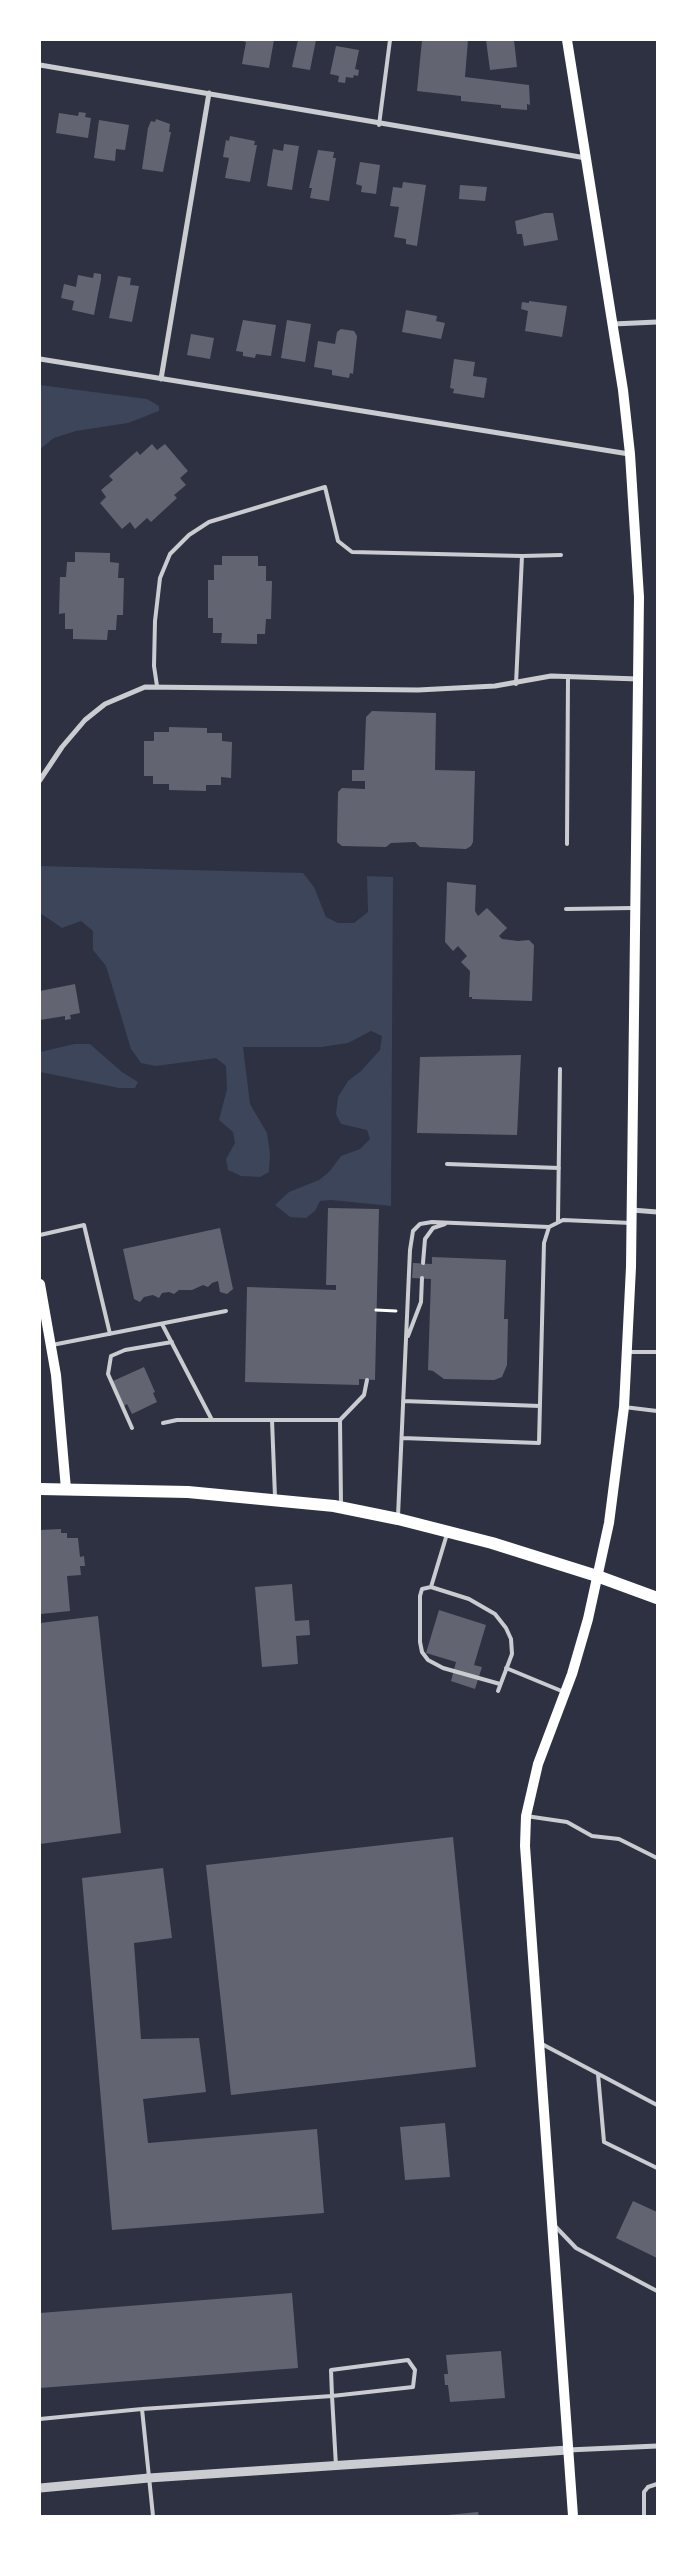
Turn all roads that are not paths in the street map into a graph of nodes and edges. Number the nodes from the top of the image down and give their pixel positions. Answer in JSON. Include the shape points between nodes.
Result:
{"nodes":[{"id":1,"x":390,"y":40,"type":"edge"},
{"id":2,"x":567,"y":40,"type":"edge"},
{"id":3,"x":40,"y":65,"type":"edge"},
{"id":4,"x":209,"y":93,"type":"junction"},
{"id":5,"x":379,"y":125,"type":"junction"},
{"id":6,"x":586,"y":158,"type":"junction"},
{"id":7,"x":657,"y":322,"type":"edge"},
{"id":8,"x":613,"y":324,"type":"junction"},
{"id":9,"x":40,"y":359,"type":"edge"},
{"id":10,"x":161,"y":378,"type":"junction"},
{"id":11,"x":630,"y":454,"type":"junction"},
{"id":12,"x":561,"y":554,"type":"dead end"},
{"id":13,"x":522,"y":556,"type":"junction"},
{"id":14,"x":568,"y":676,"type":"junction"},
{"id":15,"x":638,"y":679,"type":"junction"},
{"id":16,"x":516,"y":684,"type":"junction"},
{"id":17,"x":156,"y":686,"type":"junction"},
{"id":18,"x":40,"y":780,"type":"edge"},
{"id":19,"x":567,"y":844,"type":"dead end"},
{"id":20,"x":635,"y":908,"type":"junction"},
{"id":21,"x":566,"y":909,"type":"dead end"},
{"id":22,"x":560,"y":1069,"type":"dead end"},
{"id":23,"x":447,"y":1164,"type":"dead end"},
{"id":24,"x":559,"y":1168,"type":"junction"},
{"id":25,"x":632,"y":1210,"type":"junction"},
{"id":26,"x":657,"y":1212,"type":"edge"},
{"id":27,"x":558,"y":1221,"type":"junction"},
{"id":28,"x":452,"y":1223,"type":"junction"},
{"id":29,"x":632,"y":1223,"type":"junction"},
{"id":30,"x":549,"y":1227,"type":"junction"},
{"id":31,"x":40,"y":1235,"type":"edge"},
{"id":32,"x":423,"y":1263,"type":"dead end"},
{"id":33,"x":422,"y":1278,"type":"dead end"},
{"id":34,"x":40,"y":1284,"type":"edge"},
{"id":35,"x":226,"y":1311,"type":"dead end"},
{"id":36,"x":162,"y":1324,"type":"junction"},
{"id":37,"x":44,"y":1326,"type":"edge"},
{"id":38,"x":110,"y":1334,"type":"junction"},
{"id":39,"x":406,"y":1339,"type":"junction"},
{"id":40,"x":172,"y":1342,"type":"junction"},
{"id":41,"x":52,"y":1345,"type":"junction"},
{"id":42,"x":627,"y":1352,"type":"junction"},
{"id":43,"x":657,"y":1352,"type":"edge"},
{"id":44,"x":367,"y":1380,"type":"dead end"},
{"id":45,"x":403,"y":1401,"type":"junction"},
{"id":46,"x":540,"y":1406,"type":"junction"},
{"id":47,"x":624,"y":1407,"type":"junction"},
{"id":48,"x":657,"y":1411,"type":"edge"},
{"id":49,"x":212,"y":1420,"type":"junction"},
{"id":50,"x":272,"y":1420,"type":"junction"},
{"id":51,"x":340,"y":1420,"type":"junction"},
{"id":52,"x":163,"y":1423,"type":"dead end"},
{"id":53,"x":132,"y":1428,"type":"dead end"},
{"id":54,"x":402,"y":1438,"type":"junction"},
{"id":55,"x":40,"y":1489,"type":"edge"},
{"id":56,"x":66,"y":1489,"type":"junction"},
{"id":57,"x":275,"y":1499,"type":"junction"},
{"id":58,"x":341,"y":1507,"type":"junction"},
{"id":59,"x":398,"y":1519,"type":"junction"},
{"id":60,"x":448,"y":1531,"type":"junction"},
{"id":61,"x":597,"y":1576,"type":"junction"},
{"id":62,"x":431,"y":1587,"type":"junction"},
{"id":63,"x":657,"y":1598,"type":"edge"},
{"id":64,"x":506,"y":1668,"type":"junction"},
{"id":65,"x":500,"y":1684,"type":"junction"},
{"id":66,"x":498,"y":1691,"type":"dead end"},
{"id":67,"x":564,"y":1692,"type":"junction"},
{"id":68,"x":526,"y":1816,"type":"junction"},
{"id":69,"x":657,"y":1858,"type":"edge"},
{"id":70,"x":540,"y":2043,"type":"junction"},
{"id":71,"x":598,"y":2074,"type":"junction"},
{"id":72,"x":657,"y":2105,"type":"edge"},
{"id":73,"x":657,"y":2168,"type":"edge"},
{"id":74,"x":553,"y":2223,"type":"junction"},
{"id":75,"x":657,"y":2291,"type":"edge"},
{"id":76,"x":332,"y":2396,"type":"junction"},
{"id":77,"x":142,"y":2409,"type":"junction"},
{"id":78,"x":40,"y":2418,"type":"edge"},
{"id":79,"x":657,"y":2446,"type":"edge"},
{"id":80,"x":568,"y":2450,"type":"junction"},
{"id":81,"x":336,"y":2466,"type":"junction"},
{"id":82,"x":150,"y":2478,"type":"junction"},
{"id":83,"x":657,"y":2484,"type":"edge"},
{"id":84,"x":40,"y":2488,"type":"edge"},
{"id":85,"x":153,"y":2516,"type":"edge"},
{"id":86,"x":573,"y":2516,"type":"edge"},
{"id":87,"x":644,"y":2516,"type":"edge"}],
"edges":[{"from":1,"to":5,"type":"lane"},
{"from":2,"to":6,"type":"main road"},
{"from":3,"to":4,"type":"street"},
{"from":4,"to":5,"type":"street"},
{"from":4,"to":10,"type":"street"},
{"from":5,"to":6,"type":"street"},
{"from":6,"to":8,"type":"main road"},
{"from":7,"to":8,"type":"street"},
{"from":8,"to":11,"type":"main road"},
{"from":9,"to":10,"type":"street"},
{"from":10,"to":11,"type":"street"},
{"from":11,"to":15,"type":"main road","via":[[639,597]]},
{"from":12,"to":13,"type":"lane"},
{"from":13,"to":16,"type":"lane"},
{"from":13,"to":17,"type":"lane","via":[[352,552],[338,541],[325,487],[209,522],[189,535],[170,554],[160,578],[155,621]]},
{"from":14,"to":15,"type":"street"},
{"from":14,"to":16,"type":"street","via":[[551,676]]},
{"from":14,"to":19,"type":"lane"},
{"from":15,"to":20,"type":"main road"},
{"from":16,"to":17,"type":"street","via":[[418,690]]},
{"from":17,"to":18,"type":"street","via":[[124,694],[85,720]]},
{"from":20,"to":21,"type":"lane"},
{"from":20,"to":25,"type":"main road"},
{"from":22,"to":24,"type":"lane"},
{"from":23,"to":24,"type":"lane"},
{"from":24,"to":27,"type":"lane"},
{"from":25,"to":26,"type":"street"},
{"from":25,"to":29,"type":"main road"},
{"from":27,"to":29,"type":"lane"},
{"from":27,"to":30,"type":"lane"},
{"from":28,"to":30,"type":"lane"},
{"from":28,"to":32,"type":"lane","via":[[437,1226],[429,1232]]},
{"from":28,"to":39,"type":"lane","via":[[425,1222],[413,1231]]},
{"from":29,"to":42,"type":"main road"},
{"from":30,"to":46,"type":"lane","via":[[544,1243]]},
{"from":31,"to":38,"type":"lane","via":[[84,1225]]},
{"from":33,"to":39,"type":"lane","via":[[421,1302]]},
{"from":34,"to":37,"type":"main road"},
{"from":35,"to":36,"type":"lane"},
{"from":36,"to":38,"type":"lane"},
{"from":36,"to":40,"type":"lane"},
{"from":37,"to":41,"type":"main road"},
{"from":38,"to":41,"type":"lane"},
{"from":39,"to":45,"type":"lane"},
{"from":40,"to":49,"type":"lane"},
{"from":40,"to":53,"type":"lane","via":[[119,1351],[111,1356],[108,1374]]},
{"from":41,"to":56,"type":"main road"},
{"from":42,"to":43,"type":"lane"},
{"from":42,"to":47,"type":"main road"},
{"from":44,"to":51,"type":"lane","via":[[364,1395]]},
{"from":45,"to":46,"type":"lane"},
{"from":45,"to":54,"type":"lane"},
{"from":46,"to":54,"type":"lane","via":[[538,1443]]},
{"from":47,"to":48,"type":"lane"},
{"from":47,"to":61,"type":"main road","via":[[609,1523]]},
{"from":49,"to":50,"type":"lane"},
{"from":49,"to":52,"type":"lane"},
{"from":50,"to":51,"type":"lane"},
{"from":50,"to":57,"type":"lane"},
{"from":51,"to":58,"type":"lane"},
{"from":54,"to":59,"type":"lane"},
{"from":55,"to":56,"type":"main road"},
{"from":56,"to":57,"type":"main road","via":[[188,1492]]},
{"from":57,"to":58,"type":"main road"},
{"from":58,"to":59,"type":"main road"},
{"from":59,"to":60,"type":"main road"},
{"from":60,"to":61,"type":"main road"},
{"from":60,"to":62,"type":"lane"},
{"from":61,"to":63,"type":"main road"},
{"from":61,"to":67,"type":"main road","via":[[582,1642]]},
{"from":62,"to":64,"type":"lane","via":[[469,1599],[495,1614],[511,1639],[512,1654]]},
{"from":62,"to":65,"type":"lane","via":[[422,1589],[420,1596],[422,1652],[428,1660],[443,1668]]},
{"from":64,"to":65,"type":"lane"},
{"from":64,"to":67,"type":"lane"},
{"from":65,"to":66,"type":"lane"},
{"from":67,"to":68,"type":"main road","via":[[538,1764]]},
{"from":68,"to":69,"type":"lane","via":[[567,1822],[592,1836],[619,1839]]},
{"from":68,"to":70,"type":"main road","via":[[525,1846]]},
{"from":70,"to":71,"type":"lane"},
{"from":70,"to":74,"type":"main road"},
{"from":71,"to":72,"type":"lane"},
{"from":71,"to":73,"type":"lane","via":[[604,2142]]},
{"from":74,"to":75,"type":"lane","via":[[576,2248]]},
{"from":74,"to":80,"type":"main road"},
{"from":76,"to":76,"type":"lane","via":[[331,2370],[408,2360],[415,2370],[413,2387]]},
{"from":76,"to":77,"type":"lane"},
{"from":76,"to":81,"type":"lane"},
{"from":77,"to":78,"type":"lane"},
{"from":77,"to":82,"type":"lane"},
{"from":79,"to":80,"type":"street"},
{"from":80,"to":81,"type":"street"},
{"from":80,"to":86,"type":"main road"},
{"from":81,"to":82,"type":"street"},
{"from":82,"to":84,"type":"street"},
{"from":82,"to":85,"type":"lane"},
{"from":83,"to":87,"type":"lane","via":[[644,2492]]}]}
